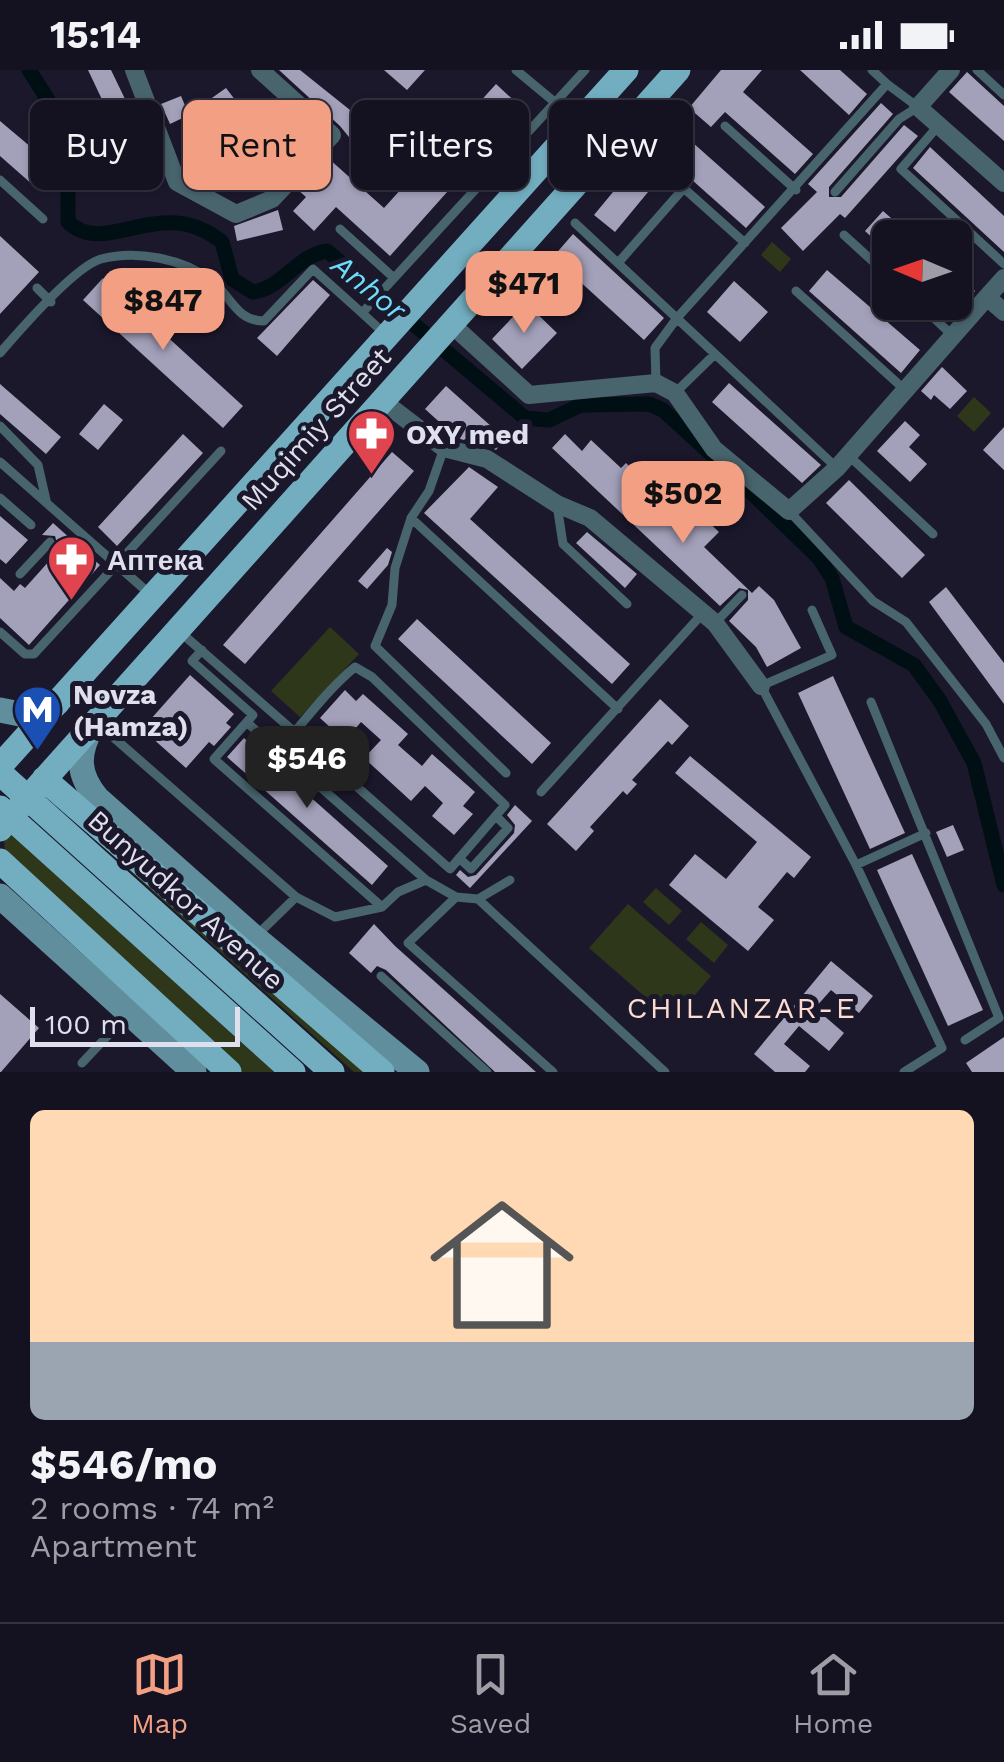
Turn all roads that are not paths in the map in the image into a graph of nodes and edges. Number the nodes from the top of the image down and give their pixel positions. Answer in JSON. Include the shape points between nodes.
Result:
{"nodes":[{"id":1,"x":134,"y":70,"type":"edge"},
{"id":2,"x":260,"y":70,"type":"edge"},
{"id":3,"x":516,"y":70,"type":"edge"},
{"id":4,"x":585,"y":70,"type":"edge"},
{"id":5,"x":626,"y":70,"type":"edge"},
{"id":6,"x":678,"y":70,"type":"edge"},
{"id":7,"x":872,"y":70,"type":"edge"},
{"id":8,"x":951,"y":70,"type":"edge"},
{"id":9,"x":977,"y":70,"type":"edge"},
{"id":10,"x":888,"y":84,"type":"junction"},
{"id":11,"x":1004,"y":95,"type":"edge"},
{"id":12,"x":551,"y":100,"type":"edge"},
{"id":13,"x":559,"y":100,"type":"edge"},
{"id":14,"x":599,"y":100,"type":"edge"},
{"id":15,"x":918,"y":107,"type":"junction"},
{"id":16,"x":549,"y":111,"type":"edge"},
{"id":17,"x":938,"y":125,"type":"junction"},
{"id":18,"x":725,"y":126,"type":"dead end"},
{"id":19,"x":529,"y":132,"type":"edge"},
{"id":20,"x":549,"y":155,"type":"edge"},
{"id":21,"x":0,"y":180,"type":"edge"},
{"id":22,"x":1004,"y":184,"type":"edge"},
{"id":23,"x":474,"y":190,"type":"edge"},
{"id":24,"x":478,"y":190,"type":"edge"},
{"id":25,"x":682,"y":190,"type":"edge"},
{"id":26,"x":684,"y":190,"type":"edge"},
{"id":27,"x":796,"y":190,"type":"junction"},
{"id":28,"x":835,"y":192,"type":"dead end"},
{"id":29,"x":498,"y":212,"type":"junction"},
{"id":30,"x":43,"y":218,"type":"dead end"},
{"id":31,"x":575,"y":222,"type":"dead end"},
{"id":32,"x":340,"y":229,"type":"dead end"},
{"id":33,"x":844,"y":235,"type":"dead end"},
{"id":34,"x":745,"y":243,"type":"junction"},
{"id":35,"x":872,"y":261,"type":"edge"},
{"id":36,"x":618,"y":262,"type":"junction"},
{"id":37,"x":1004,"y":264,"type":"edge"},
{"id":38,"x":1004,"y":278,"type":"edge"},
{"id":39,"x":393,"y":279,"type":"junction"},
{"id":40,"x":37,"y":288,"type":"dead end"},
{"id":41,"x":796,"y":291,"type":"dead end"},
{"id":42,"x":987,"y":297,"type":"junction"},
{"id":43,"x":50,"y":302,"type":"junction"},
{"id":44,"x":364,"y":312,"type":"junction"},
{"id":45,"x":1004,"y":312,"type":"edge"},
{"id":46,"x":677,"y":318,"type":"junction"},
{"id":47,"x":936,"y":320,"type":"edge"},
{"id":48,"x":447,"y":326,"type":"junction"},
{"id":49,"x":388,"y":334,"type":"junction"},
{"id":50,"x":953,"y":336,"type":"junction"},
{"id":51,"x":0,"y":353,"type":"edge"},
{"id":52,"x":715,"y":354,"type":"junction"},
{"id":53,"x":656,"y":383,"type":"junction"},
{"id":54,"x":906,"y":390,"type":"junction"},
{"id":55,"x":675,"y":393,"type":"junction"},
{"id":56,"x":381,"y":400,"type":"junction"},
{"id":57,"x":0,"y":426,"type":"edge"},
{"id":58,"x":444,"y":448,"type":"junction"},
{"id":59,"x":221,"y":451,"type":"dead end"},
{"id":60,"x":842,"y":461,"type":"junction"},
{"id":61,"x":0,"y":462,"type":"edge"},
{"id":62,"x":0,"y":498,"type":"edge"},
{"id":63,"x":47,"y":503,"type":"junction"},
{"id":64,"x":557,"y":504,"type":"junction"},
{"id":65,"x":789,"y":511,"type":"junction"},
{"id":66,"x":411,"y":518,"type":"junction"},
{"id":67,"x":30,"y":526,"type":"dead end"},
{"id":68,"x":933,"y":534,"type":"dead end"},
{"id":69,"x":50,"y":542,"type":"dead end"},
{"id":70,"x":115,"y":563,"type":"junction"},
{"id":71,"x":20,"y":574,"type":"dead end"},
{"id":72,"x":742,"y":595,"type":"dead end"},
{"id":73,"x":152,"y":596,"type":"junction"},
{"id":74,"x":627,"y":604,"type":"dead end"},
{"id":75,"x":812,"y":610,"type":"dead end"},
{"id":76,"x":709,"y":618,"type":"junction"},
{"id":77,"x":177,"y":629,"type":"junction"},
{"id":78,"x":0,"y":632,"type":"edge"},
{"id":79,"x":202,"y":650,"type":"junction"},
{"id":80,"x":761,"y":686,"type":"junction"},
{"id":81,"x":57,"y":702,"type":"junction"},
{"id":82,"x":871,"y":702,"type":"dead end"},
{"id":83,"x":618,"y":709,"type":"junction"},
{"id":84,"x":0,"y":710,"type":"edge"},
{"id":85,"x":95,"y":721,"type":"junction"},
{"id":86,"x":251,"y":726,"type":"dead end"},
{"id":87,"x":295,"y":732,"type":"junction"},
{"id":88,"x":279,"y":750,"type":"junction"},
{"id":89,"x":4,"y":757,"type":"edge"},
{"id":90,"x":1004,"y":758,"type":"edge"},
{"id":91,"x":506,"y":773,"type":"dead end"},
{"id":92,"x":44,"y":779,"type":"junction"},
{"id":93,"x":541,"y":792,"type":"dead end"},
{"id":94,"x":0,"y":808,"type":"edge"},
{"id":95,"x":496,"y":816,"type":"junction"},
{"id":96,"x":0,"y":829,"type":"edge"},
{"id":97,"x":926,"y":833,"type":"junction"},
{"id":98,"x":459,"y":858,"type":"junction"},
{"id":99,"x":0,"y":861,"type":"edge"},
{"id":100,"x":856,"y":865,"type":"junction"},
{"id":101,"x":426,"y":880,"type":"junction"},
{"id":102,"x":510,"y":880,"type":"dead end"},
{"id":103,"x":0,"y":896,"type":"edge"},
{"id":104,"x":456,"y":896,"type":"junction"},
{"id":105,"x":296,"y":897,"type":"junction"},
{"id":106,"x":478,"y":900,"type":"junction"},
{"id":107,"x":382,"y":906,"type":"junction"},
{"id":108,"x":255,"y":938,"type":"junction"},
{"id":109,"x":380,"y":976,"type":"dead end"},
{"id":110,"x":130,"y":1012,"type":"junction"},
{"id":111,"x":173,"y":1036,"type":"junction"},
{"id":112,"x":966,"y":1040,"type":"dead end"},
{"id":113,"x":82,"y":1063,"type":"dead end"},
{"id":114,"x":661,"y":1071,"type":"edge"},
{"id":115,"x":194,"y":1072,"type":"edge"},
{"id":116,"x":229,"y":1072,"type":"edge"},
{"id":117,"x":293,"y":1072,"type":"edge"},
{"id":118,"x":332,"y":1072,"type":"edge"},
{"id":119,"x":382,"y":1072,"type":"edge"},
{"id":120,"x":417,"y":1072,"type":"edge"},
{"id":121,"x":487,"y":1072,"type":"edge"},
{"id":122,"x":553,"y":1072,"type":"edge"},
{"id":123,"x":904,"y":1072,"type":"edge"}],
"edges":[{"from":1,"to":2,"type":"street","via":[[177,182],[236,214],[272,199],[332,134]]},
{"from":3,"to":12,"type":"lane"},
{"from":4,"to":13,"type":"lane"},
{"from":5,"to":14,"type":"main road","name":"Muqimiy Street"},
{"from":6,"to":48,"type":"main road","name":"Muqimiy Street"},
{"from":7,"to":10,"type":"lane"},
{"from":8,"to":15,"type":"street"},
{"from":9,"to":11,"type":"lane"},
{"from":10,"to":15,"type":"lane"},
{"from":10,"to":27,"type":"lane"},
{"from":15,"to":17,"type":"street"},
{"from":15,"to":28,"type":"lane","via":[[899,119]]},
{"from":16,"to":19,"type":"lane"},
{"from":17,"to":22,"type":"street"},
{"from":17,"to":37,"type":"lane","via":[[901,169]]},
{"from":18,"to":27,"type":"lane"},
{"from":20,"to":29,"type":"main road","name":"Muqimiy Street"},
{"from":21,"to":30,"type":"lane"},
{"from":23,"to":39,"type":"lane"},
{"from":24,"to":29,"type":"lane"},
{"from":25,"to":36,"type":"lane"},
{"from":26,"to":34,"type":"lane"},
{"from":27,"to":34,"type":"lane"},
{"from":29,"to":49,"type":"main road","name":"Muqimiy Street"},
{"from":31,"to":36,"type":"lane"},
{"from":32,"to":39,"type":"lane"},
{"from":33,"to":35,"type":"lane"},
{"from":34,"to":46,"type":"lane"},
{"from":36,"to":46,"type":"lane"},
{"from":38,"to":42,"type":"street"},
{"from":39,"to":44,"type":"lane"},
{"from":40,"to":43,"type":"lane"},
{"from":41,"to":54,"type":"lane"},
{"from":42,"to":45,"type":"street"},
{"from":42,"to":50,"type":"street"},
{"from":43,"to":44,"type":"lane","via":[[99,259],[150,256],[198,271],[254,321],[264,321],[314,268]]},
{"from":43,"to":51,"type":"lane"},
{"from":44,"to":49,"type":"lane"},
{"from":46,"to":52,"type":"lane"},
{"from":46,"to":53,"type":"lane","via":[[655,348]]},
{"from":47,"to":50,"type":"lane"},
{"from":48,"to":53,"type":"street","via":[[529,395]]},
{"from":48,"to":56,"type":"main road","name":"Muqimiy Street"},
{"from":49,"to":73,"type":"main road","name":"Muqimiy Street"},
{"from":50,"to":54,"type":"street"},
{"from":52,"to":55,"type":"lane"},
{"from":52,"to":60,"type":"lane"},
{"from":53,"to":55,"type":"street"},
{"from":54,"to":60,"type":"street"},
{"from":55,"to":65,"type":"street","via":[[706,440]]},
{"from":56,"to":58,"type":"street"},
{"from":56,"to":77,"type":"main road","name":"Muqimiy Street"},
{"from":57,"to":63,"type":"lane","via":[[38,465]]},
{"from":58,"to":64,"type":"street","via":[[487,459]]},
{"from":58,"to":66,"type":"lane"},
{"from":59,"to":70,"type":"lane"},
{"from":60,"to":65,"type":"street"},
{"from":60,"to":68,"type":"lane"},
{"from":61,"to":63,"type":"lane"},
{"from":62,"to":67,"type":"lane"},
{"from":63,"to":70,"type":"lane","via":[[64,526]]},
{"from":64,"to":74,"type":"lane","via":[[563,544]]},
{"from":64,"to":76,"type":"street","via":[[590,518]]},
{"from":65,"to":90,"type":"lane","via":[[873,600],[906,622],[986,724]]},
{"from":66,"to":83,"type":"lane"},
{"from":66,"to":91,"type":"lane","via":[[375,646]]},
{"from":69,"to":71,"type":"lane"},
{"from":70,"to":73,"type":"lane"},
{"from":70,"to":78,"type":"lane","via":[[34,654]]},
{"from":72,"to":76,"type":"lane"},
{"from":73,"to":81,"type":"main road","name":"Muqimiy Street"},
{"from":75,"to":80,"type":"lane","via":[[832,655]]},
{"from":76,"to":80,"type":"street"},
{"from":76,"to":83,"type":"lane"},
{"from":77,"to":79,"type":"lane"},
{"from":77,"to":85,"type":"main road","name":"Muqimiy Street"},
{"from":79,"to":87,"type":"lane"},
{"from":79,"to":107,"type":"lane","via":[[192,661],[252,715],[214,759]]},
{"from":80,"to":100,"type":"lane"},
{"from":81,"to":84,"type":"street","via":[[30,716]]},
{"from":81,"to":89,"type":"main road","name":"Muqimiy Street"},
{"from":82,"to":97,"type":"lane"},
{"from":83,"to":93,"type":"lane"},
{"from":85,"to":92,"type":"main road","name":"Muqimiy Street"},
{"from":85,"to":105,"type":"lane"},
{"from":85,"to":108,"type":"street","via":[[80,757],[90,790]]},
{"from":86,"to":88,"type":"lane"},
{"from":87,"to":88,"type":"lane"},
{"from":87,"to":95,"type":"lane","via":[[355,667],[505,805]]},
{"from":87,"to":98,"type":"lane","via":[[450,869]]},
{"from":88,"to":101,"type":"lane"},
{"from":89,"to":118,"type":"main road","name":"Bunyudkor Avenue","bridge":true},
{"from":92,"to":96,"type":"main road","name":"Muqimiy Street"},
{"from":92,"to":119,"type":"main road"},
{"from":94,"to":117,"type":"main road","name":"Bunyudkor Avenue","bridge":true},
{"from":95,"to":98,"type":"lane"},
{"from":95,"to":98,"type":"lane","via":[[508,828],[471,869]]},
{"from":97,"to":100,"type":"lane"},
{"from":97,"to":112,"type":"lane","via":[[999,1018]]},
{"from":99,"to":111,"type":"main road"},
{"from":100,"to":123,"type":"lane","via":[[942,1048]]},
{"from":101,"to":104,"type":"lane"},
{"from":101,"to":107,"type":"lane"},
{"from":102,"to":106,"type":"lane"},
{"from":103,"to":110,"type":"street"},
{"from":104,"to":106,"type":"lane"},
{"from":104,"to":122,"type":"lane","via":[[408,943]]},
{"from":105,"to":107,"type":"lane","via":[[334,917]]},
{"from":105,"to":108,"type":"lane"},
{"from":106,"to":114,"type":"lane"},
{"from":108,"to":120,"type":"street"},
{"from":109,"to":121,"type":"lane"},
{"from":110,"to":111,"type":"street"},
{"from":110,"to":113,"type":"lane"},
{"from":111,"to":115,"type":"street"},
{"from":111,"to":116,"type":"main road"}]}
